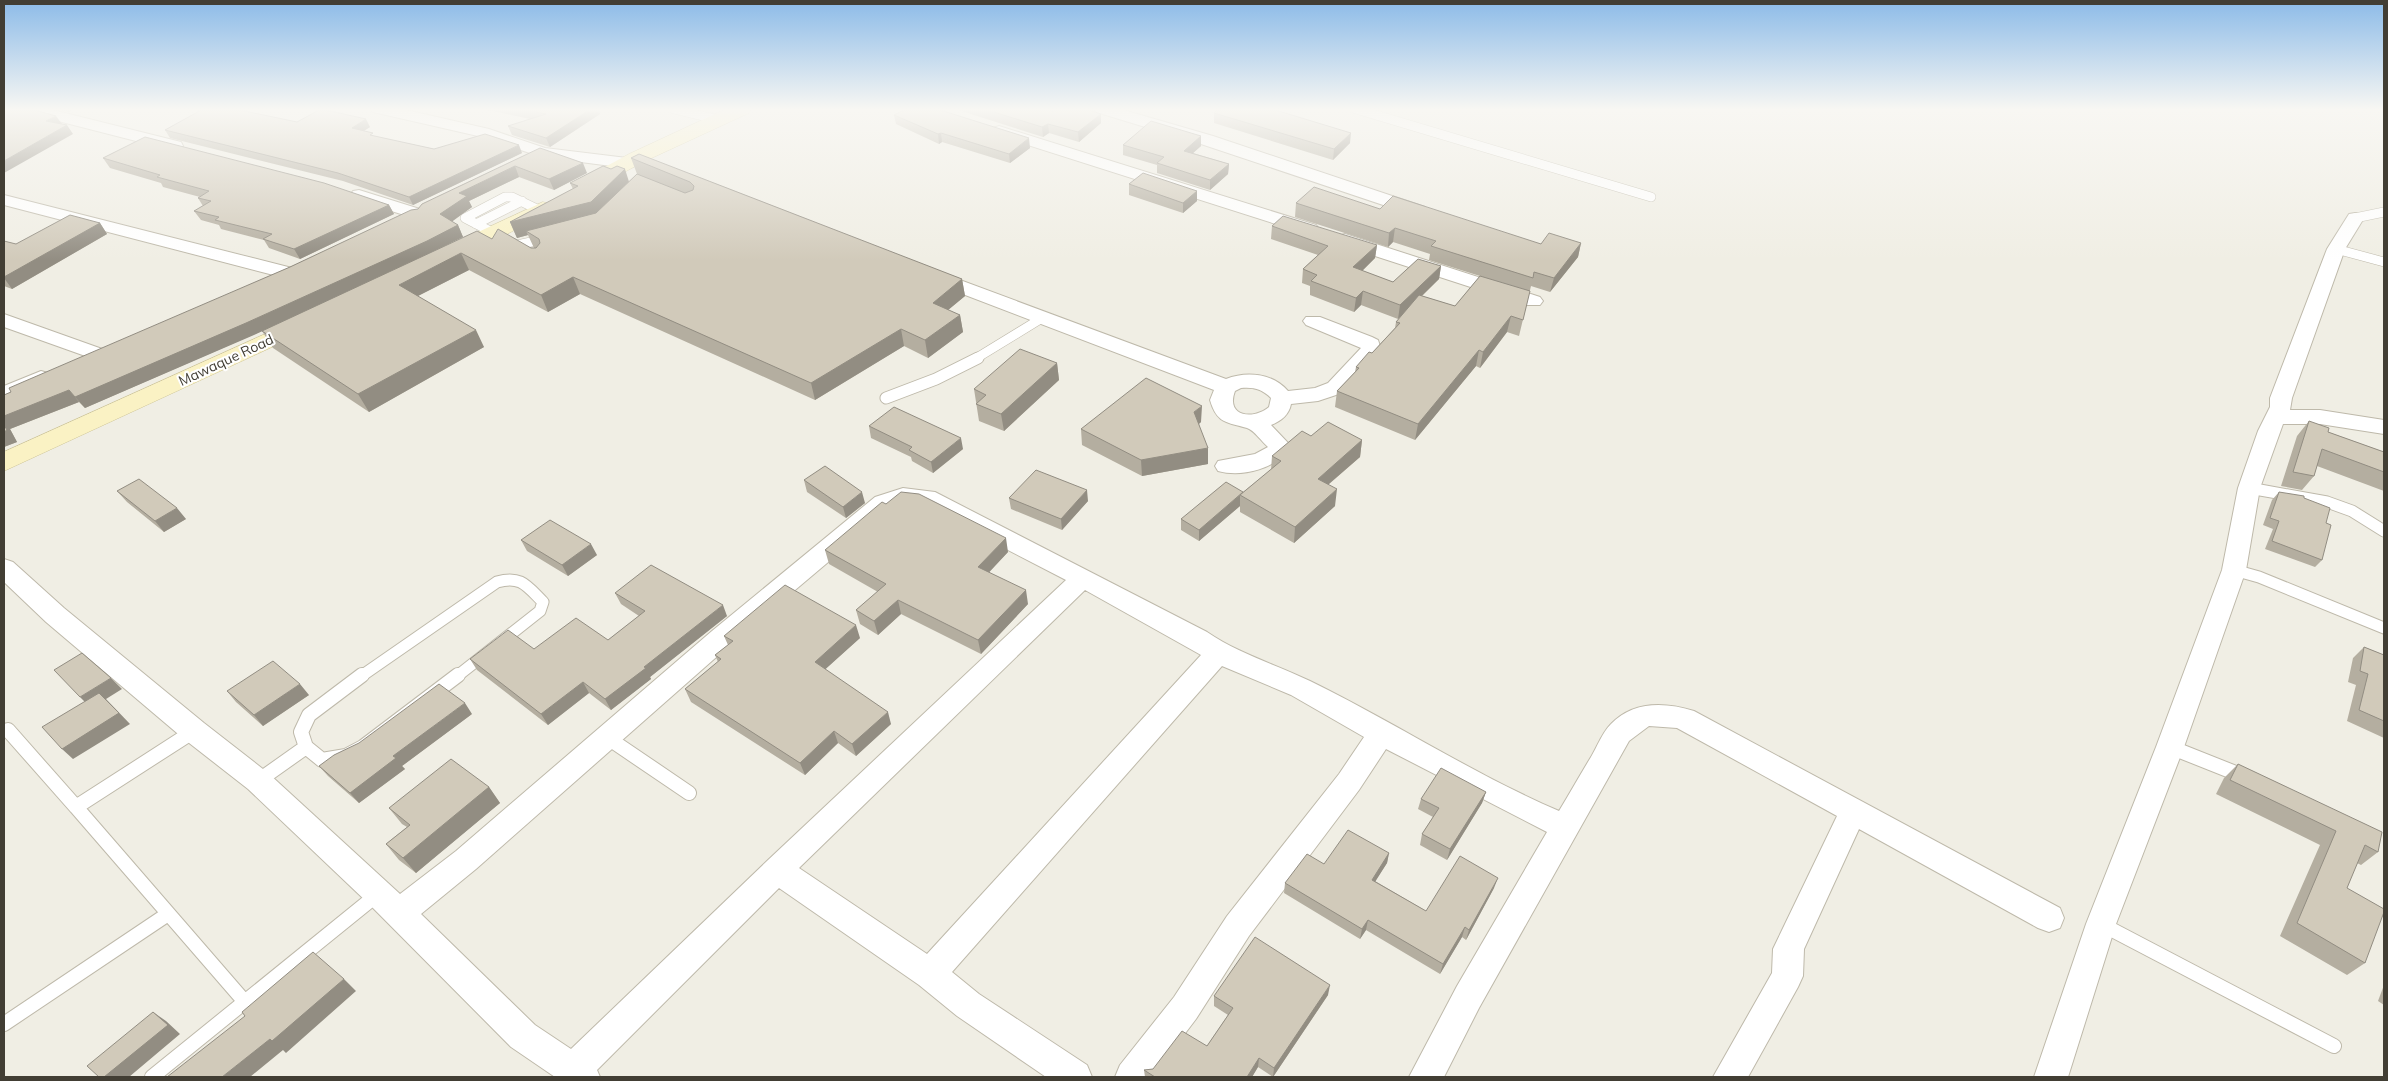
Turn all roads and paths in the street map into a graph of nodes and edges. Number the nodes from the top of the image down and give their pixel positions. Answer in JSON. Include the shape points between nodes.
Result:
{"nodes":[{"id":1,"x":527,"y":159,"type":"edge"},
{"id":2,"x":583,"y":159,"type":"edge"},
{"id":3,"x":641,"y":159,"type":"edge"},
{"id":4,"x":1087,"y":159,"type":"edge"},
{"id":5,"x":1265,"y":159,"type":"edge"},
{"id":6,"x":1525,"y":159,"type":"edge"},
{"id":7,"x":515,"y":165,"type":"edge"},
{"id":8,"x":626,"y":167,"type":"junction"},
{"id":9,"x":661,"y":169,"type":"edge"},
{"id":10,"x":345,"y":190,"type":"edge"},
{"id":11,"x":1651,"y":197,"type":"dead end"},
{"id":12,"x":4,"y":200,"type":"edge"},
{"id":13,"x":435,"y":205,"type":"edge"},
{"id":14,"x":531,"y":206,"type":"junction"},
{"id":15,"x":2384,"y":212,"type":"edge"},
{"id":16,"x":417,"y":214,"type":"junction"},
{"id":17,"x":1440,"y":218,"type":"edge"},
{"id":18,"x":2355,"y":218,"type":"joint"},
{"id":19,"x":391,"y":226,"type":"edge"},
{"id":20,"x":484,"y":229,"type":"junction"},
{"id":21,"x":558,"y":236,"type":"edge"},
{"id":22,"x":517,"y":245,"type":"junction"},
{"id":23,"x":2336,"y":249,"type":"junction"},
{"id":24,"x":533,"y":254,"type":"edge"},
{"id":25,"x":433,"y":262,"type":"edge"},
{"id":26,"x":2384,"y":262,"type":"edge"},
{"id":27,"x":915,"y":268,"type":"edge"},
{"id":28,"x":262,"y":285,"type":"edge"},
{"id":29,"x":1533,"y":301,"type":"dead end"},
{"id":30,"x":322,"y":315,"type":"edge"},
{"id":31,"x":1042,"y":318,"type":"junction"},
{"id":32,"x":4,"y":320,"type":"edge"},
{"id":33,"x":1314,"y":321,"type":"dead end"},
{"id":34,"x":1226,"y":387,"type":"junction"},
{"id":35,"x":4,"y":394,"type":"edge"},
{"id":36,"x":886,"y":398,"type":"dead end"},
{"id":37,"x":1282,"y":398,"type":"junction"},
{"id":38,"x":2275,"y":416,"type":"junction"},
{"id":39,"x":1255,"y":422,"type":"junction"},
{"id":40,"x":2384,"y":427,"type":"edge"},
{"id":41,"x":4,"y":462,"type":"edge"},
{"id":42,"x":1226,"y":466,"type":"dead end"},
{"id":43,"x":2248,"y":488,"type":"junction"},
{"id":44,"x":2384,"y":531,"type":"edge"},
{"id":45,"x":4,"y":568,"type":"edge"},
{"id":46,"x":2234,"y":570,"type":"junction"},
{"id":47,"x":1083,"y":578,"type":"junction"},
{"id":48,"x":2384,"y":628,"type":"edge"},
{"id":49,"x":1218,"y":653,"type":"junction"},
{"id":50,"x":8,"y":730,"type":"dead end"},
{"id":51,"x":194,"y":732,"type":"junction"},
{"id":52,"x":1380,"y":733,"type":"junction"},
{"id":53,"x":608,"y":738,"type":"junction"},
{"id":54,"x":2170,"y":746,"type":"junction"},
{"id":55,"x":306,"y":747,"type":"junction"},
{"id":56,"x":2253,"y":780,"type":"edge"},
{"id":57,"x":258,"y":781,"type":"junction"},
{"id":58,"x":689,"y":793,"type":"dead end"},
{"id":59,"x":76,"y":807,"type":"junction"},
{"id":60,"x":1853,"y":812,"type":"junction"},
{"id":61,"x":1564,"y":826,"type":"junction"},
{"id":62,"x":777,"y":870,"type":"junction"},
{"id":63,"x":379,"y":893,"type":"junction"},
{"id":64,"x":168,"y":914,"type":"junction"},
{"id":65,"x":398,"y":914,"type":"junction"},
{"id":66,"x":2049,"y":918,"type":"dead end"},
{"id":67,"x":2101,"y":924,"type":"junction"},
{"id":68,"x":930,"y":974,"type":"junction"},
{"id":69,"x":245,"y":1002,"type":"junction"},
{"id":70,"x":4,"y":1024,"type":"edge"},
{"id":71,"x":2334,"y":1046,"type":"dead end"},
{"id":72,"x":578,"y":1073,"type":"edge"},
{"id":73,"x":152,"y":1077,"type":"edge"},
{"id":74,"x":1075,"y":1077,"type":"edge"},
{"id":75,"x":1132,"y":1077,"type":"edge"},
{"id":76,"x":1426,"y":1077,"type":"edge"},
{"id":77,"x":1730,"y":1077,"type":"edge"},
{"id":78,"x":2052,"y":1077,"type":"edge"}],
"edges":[{"from":1,"to":7,"type":"street"},
{"from":2,"to":8,"type":"street"},
{"from":3,"to":8,"type":"main road"},
{"from":4,"to":29,"type":"street"},
{"from":5,"to":17,"type":"street"},
{"from":6,"to":11,"type":"lane"},
{"from":8,"to":9,"type":"street"},
{"from":8,"to":14,"type":"main road","via":[[566,196]]},
{"from":10,"to":16,"type":"street"},
{"from":12,"to":28,"type":"street","via":[[298,269]]},
{"from":13,"to":16,"type":"street"},
{"from":14,"to":20,"type":"main road"},
{"from":14,"to":20,"type":"lane","via":[[505,197],[465,218]]},
{"from":15,"to":18,"type":"lane"},
{"from":16,"to":19,"type":"street"},
{"from":18,"to":23,"type":"street"},
{"from":20,"to":22,"type":"lane"},
{"from":20,"to":25,"type":"main road"},
{"from":21,"to":22,"type":"lane"},
{"from":22,"to":24,"type":"lane"},
{"from":23,"to":26,"type":"lane"},
{"from":23,"to":38,"type":"street","via":[[2281,398],[2281,407]]},
{"from":27,"to":31,"type":"street"},
{"from":30,"to":41,"type":"main road","name":"Mawaque Road"},
{"from":31,"to":34,"type":"street"},
{"from":31,"to":36,"type":"lane","via":[[945,375]]},
{"from":32,"to":35,"type":"street","via":[[108,351]]},
{"from":33,"to":37,"type":"street","via":[[1365,340],[1371,344],[1371,349],[1335,388],[1318,394]]},
{"from":34,"to":37,"type":"street","via":[[1238,382],[1259,382],[1276,389]]},
{"from":34,"to":39,"type":"street","via":[[1219,400],[1220,407],[1226,414]]},
{"from":37,"to":39,"type":"street","via":[[1280,411]]},
{"from":38,"to":40,"type":"street","via":[[2320,417]]},
{"from":38,"to":43,"type":"street"},
{"from":39,"to":42,"type":"street","via":[[1280,446],[1275,454],[1264,460]]},
{"from":43,"to":44,"type":"lane","via":[[2327,502],[2352,511]]},
{"from":43,"to":46,"type":"street"},
{"from":45,"to":51,"type":"street"},
{"from":46,"to":48,"type":"lane"},
{"from":46,"to":54,"type":"street"},
{"from":47,"to":49,"type":"street","via":[[1198,639]]},
{"from":47,"to":53,"type":"street","via":[[927,498],[903,496],[884,503]]},
{"from":47,"to":62,"type":"street"},
{"from":49,"to":52,"type":"street","via":[[1300,688]]},
{"from":49,"to":68,"type":"street"},
{"from":50,"to":59,"type":"lane"},
{"from":51,"to":57,"type":"street"},
{"from":51,"to":59,"type":"lane"},
{"from":52,"to":61,"type":"street"},
{"from":52,"to":75,"type":"street","via":[[1349,782],[1238,926],[1185,1008]]},
{"from":53,"to":58,"type":"lane"},
{"from":53,"to":65,"type":"street"},
{"from":54,"to":56,"type":"lane"},
{"from":54,"to":67,"type":"street"},
{"from":55,"to":55,"type":"lane","via":[[301,732],[309,715],[497,582],[520,580],[543,602],[531,620],[362,747],[346,756],[322,760]]},
{"from":55,"to":57,"type":"lane"},
{"from":57,"to":63,"type":"street"},
{"from":59,"to":64,"type":"lane"},
{"from":60,"to":61,"type":"street","via":[[1684,718],[1664,713],[1631,721],[1619,733]]},
{"from":60,"to":66,"type":"street"},
{"from":60,"to":77,"type":"street","via":[[1789,949],[1787,976]]},
{"from":61,"to":76,"type":"street"},
{"from":62,"to":68,"type":"street"},
{"from":62,"to":72,"type":"street"},
{"from":63,"to":65,"type":"street"},
{"from":63,"to":69,"type":"lane"},
{"from":64,"to":69,"type":"lane"},
{"from":64,"to":70,"type":"lane"},
{"from":65,"to":72,"type":"street","via":[[523,1036]]},
{"from":67,"to":71,"type":"lane"},
{"from":67,"to":78,"type":"street"},
{"from":68,"to":74,"type":"street","via":[[968,1005]]},
{"from":69,"to":73,"type":"lane"}]}
